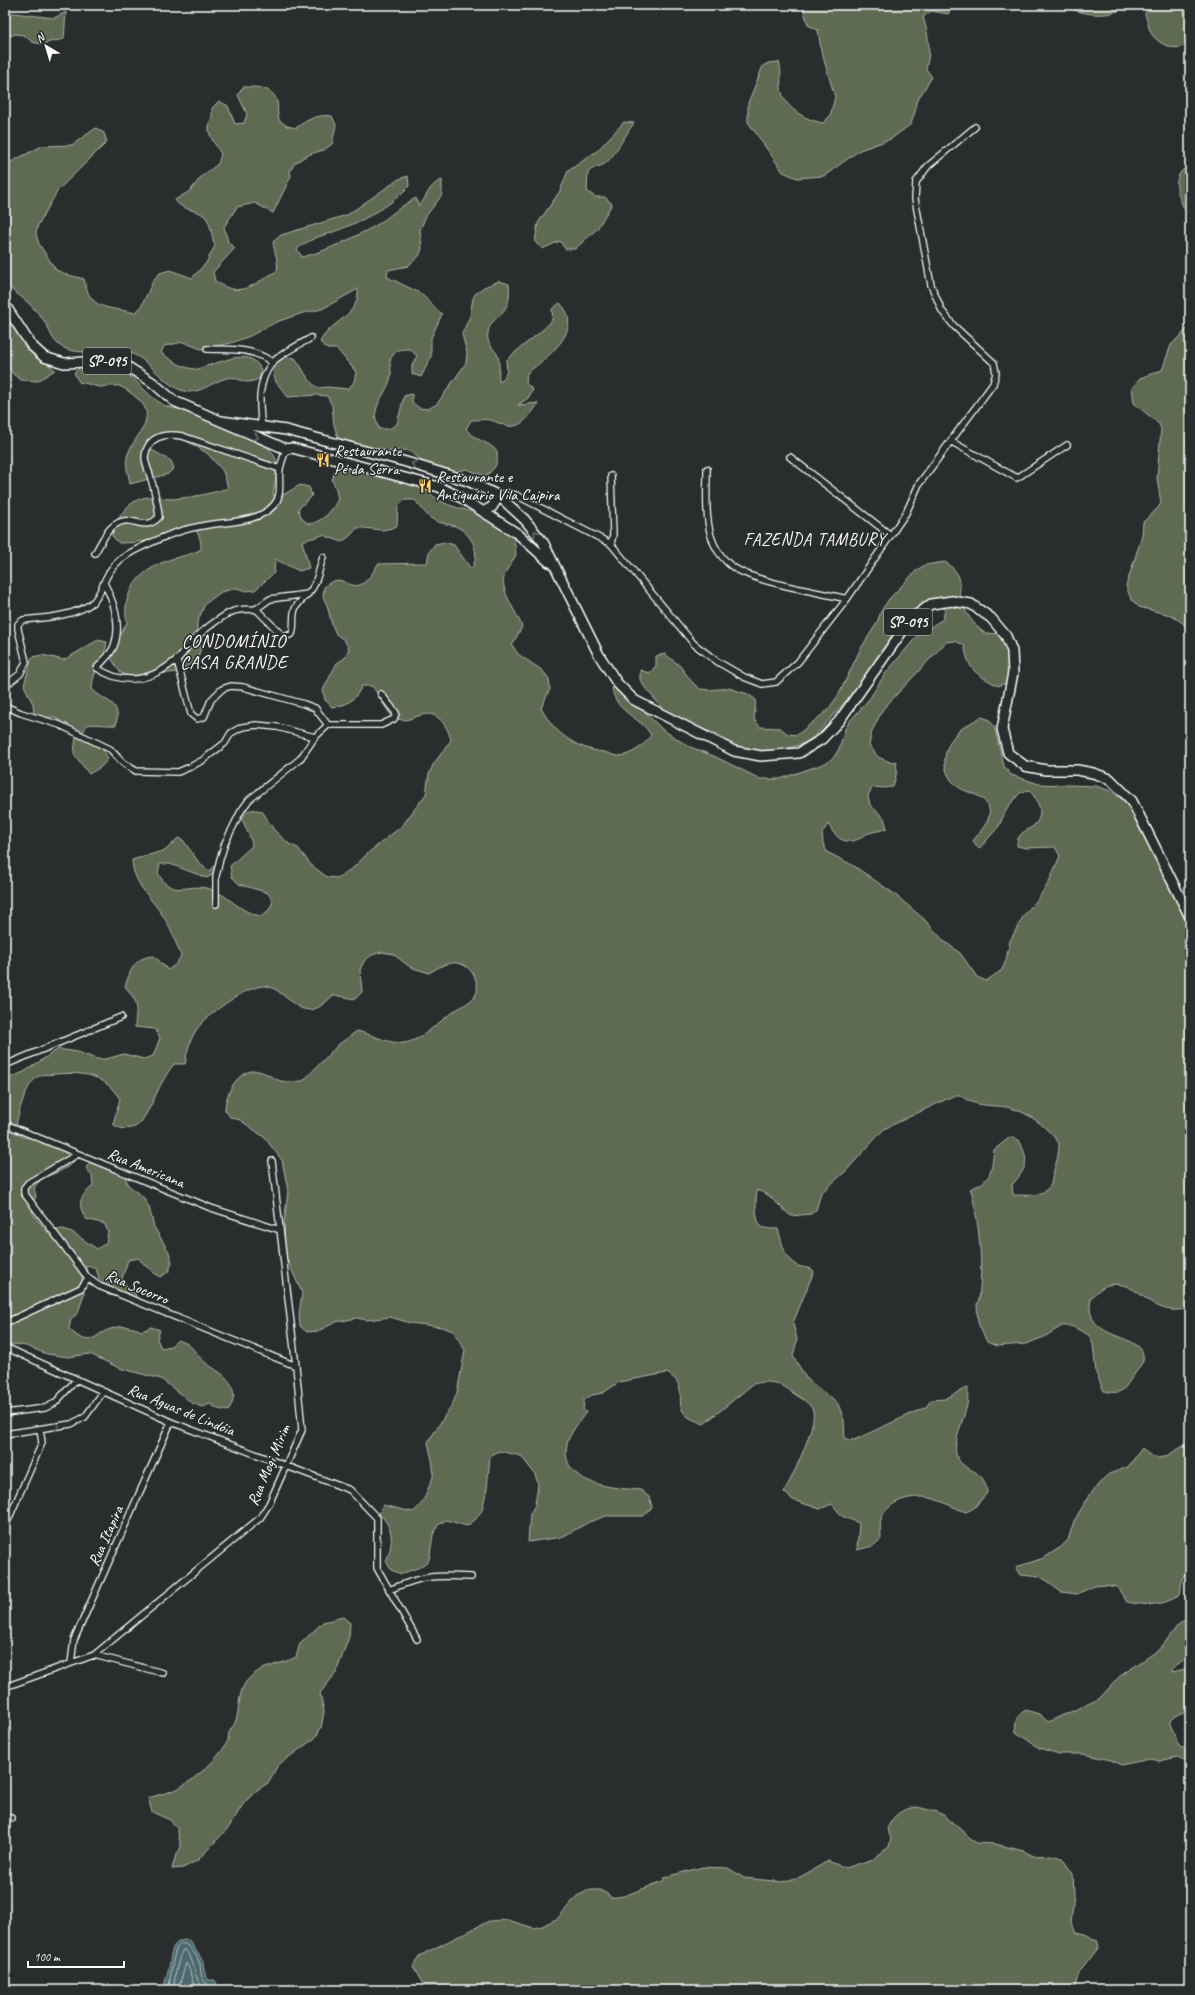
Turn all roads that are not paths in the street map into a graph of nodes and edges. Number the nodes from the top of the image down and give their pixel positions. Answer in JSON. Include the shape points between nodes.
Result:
{"nodes":[{"id":1,"x":974,"y":127,"type":"dead end"},
{"id":2,"x":5,"y":305,"type":"edge"},
{"id":3,"x":311,"y":338,"type":"dead end"},
{"id":4,"x":207,"y":349,"type":"dead end"},
{"id":5,"x":272,"y":362,"type":"junction"},
{"id":6,"x":221,"y":421,"type":"junction"},
{"id":7,"x":262,"y":428,"type":"junction"},
{"id":8,"x":286,"y":430,"type":"junction"},
{"id":9,"x":295,"y":433,"type":"junction"},
{"id":10,"x":952,"y":442,"type":"junction"},
{"id":11,"x":1067,"y":445,"type":"dead end"},
{"id":12,"x":286,"y":448,"type":"junction"},
{"id":13,"x":790,"y":457,"type":"dead end"},
{"id":14,"x":280,"y":469,"type":"junction"},
{"id":15,"x":706,"y":469,"type":"dead end"},
{"id":16,"x":611,"y":476,"type":"dead end"},
{"id":17,"x":499,"y":496,"type":"junction"},
{"id":18,"x":483,"y":512,"type":"junction"},
{"id":19,"x":890,"y":534,"type":"junction"},
{"id":20,"x":611,"y":544,"type":"junction"},
{"id":21,"x":95,"y":553,"type":"dead end"},
{"id":22,"x":323,"y":557,"type":"dead end"},
{"id":23,"x":554,"y":567,"type":"junction"},
{"id":24,"x":104,"y":583,"type":"junction"},
{"id":25,"x":309,"y":594,"type":"junction"},
{"id":26,"x":847,"y":599,"type":"junction"},
{"id":27,"x":256,"y":609,"type":"junction"},
{"id":28,"x":177,"y":660,"type":"junction"},
{"id":29,"x":5,"y":686,"type":"edge"},
{"id":30,"x":381,"y":694,"type":"dead end"},
{"id":31,"x":5,"y":706,"type":"edge"},
{"id":32,"x":328,"y":725,"type":"junction"},
{"id":33,"x":315,"y":736,"type":"junction"},
{"id":34,"x":216,"y":904,"type":"dead end"},
{"id":35,"x":1190,"y":918,"type":"edge"},
{"id":36,"x":121,"y":1017,"type":"dead end"},
{"id":37,"x":5,"y":1065,"type":"edge"},
{"id":38,"x":5,"y":1124,"type":"edge"},
{"id":39,"x":78,"y":1154,"type":"junction"},
{"id":40,"x":272,"y":1161,"type":"dead end"},
{"id":41,"x":280,"y":1230,"type":"junction"},
{"id":42,"x":88,"y":1278,"type":"junction"},
{"id":43,"x":5,"y":1323,"type":"edge"},
{"id":44,"x":5,"y":1348,"type":"edge"},
{"id":45,"x":296,"y":1366,"type":"junction"},
{"id":46,"x":76,"y":1380,"type":"junction"},
{"id":47,"x":103,"y":1392,"type":"junction"},
{"id":48,"x":5,"y":1413,"type":"edge"},
{"id":49,"x":171,"y":1422,"type":"junction"},
{"id":50,"x":40,"y":1429,"type":"junction"},
{"id":51,"x":5,"y":1434,"type":"edge"},
{"id":52,"x":286,"y":1465,"type":"junction"},
{"id":53,"x":5,"y":1527,"type":"edge"},
{"id":54,"x":471,"y":1577,"type":"dead end"},
{"id":55,"x":390,"y":1590,"type":"junction"},
{"id":56,"x":417,"y":1639,"type":"dead end"},
{"id":57,"x":94,"y":1655,"type":"junction"},
{"id":58,"x":71,"y":1663,"type":"junction"},
{"id":59,"x":163,"y":1673,"type":"dead end"},
{"id":60,"x":5,"y":1687,"type":"edge"}],
"edges":[{"from":1,"to":10,"type":"street","via":[[928,166],[916,182],[915,188],[934,292],[942,311],[954,326],[994,363],[996,373],[993,384]]},
{"from":2,"to":6,"type":"main road","number":"SP-095","via":[[31,345],[44,357],[64,363],[110,361],[128,367],[152,382],[174,401]]},
{"from":3,"to":5,"type":"street"},
{"from":4,"to":5,"type":"street","via":[[240,349],[261,354]]},
{"from":5,"to":7,"type":"street","via":[[262,383],[259,400]]},
{"from":6,"to":7,"type":"main road","number":"SP-095"},
{"from":6,"to":12,"type":"main road","number":"SP-095","one_way":true},
{"from":7,"to":8,"type":"main road","number":"SP-095"},
{"from":8,"to":9,"type":"main road","number":"SP-095"},
{"from":8,"to":12,"type":"main road","via":[[277,440]]},
{"from":9,"to":12,"type":"main road","via":[[297,439]]},
{"from":17,"to":9,"type":"main road","number":"SP-095","one_way":true,"via":[[468,481]]},
{"from":10,"to":11,"type":"street","via":[[1017,478]]},
{"from":10,"to":19,"type":"street","via":[[919,484],[906,513]]},
{"from":12,"to":14,"type":"street"},
{"from":12,"to":18,"type":"main road","number":"SP-095","via":[[439,487]]},
{"from":13,"to":19,"type":"street"},
{"from":14,"to":21,"type":"street","via":[[182,436],[158,436],[148,445],[145,458],[159,505],[159,518],[147,526],[128,520],[119,522],[110,528]]},
{"from":14,"to":24,"type":"street","via":[[280,493],[274,505],[261,514],[242,521],[202,526],[165,537],[130,552],[114,566]]},
{"from":15,"to":26,"type":"street","via":[[707,520],[718,550],[730,564],[746,574]]},
{"from":16,"to":20,"type":"street","via":[[614,535]]},
{"from":17,"to":18,"type":"main road","via":[[496,503]]},
{"from":17,"to":20,"type":"street","via":[[507,493],[516,495]]},
{"from":23,"to":17,"type":"main road","number":"SP-095","one_way":true,"via":[[543,542],[525,520]]},
{"from":18,"to":23,"type":"main road","number":"SP-095","via":[[523,538]]},
{"from":19,"to":26,"type":"street"},
{"from":20,"to":26,"type":"street","via":[[694,644],[718,662],[762,684],[776,682],[798,662]]},
{"from":22,"to":25,"type":"street"},
{"from":23,"to":35,"type":"main road","number":"SP-095","via":[[599,655],[617,683],[634,700],[734,751],[761,756],[799,753],[822,739],[839,721],[911,619],[921,611],[931,604],[952,601],[971,604],[991,618],[1006,636],[1012,651],[1013,673],[1002,729],[1008,753],[1025,766],[1046,770],[1077,770],[1110,779],[1132,801]]},
{"from":24,"to":28,"type":"street","via":[[112,597],[117,628],[114,646],[97,668],[113,677],[136,679],[145,678]]},
{"from":24,"to":29,"type":"street","via":[[93,602],[73,613],[23,620],[18,624],[26,662],[20,674]]},
{"from":25,"to":27,"type":"street","via":[[270,599]]},
{"from":25,"to":27,"type":"street","via":[[296,607],[294,629],[292,634],[287,636],[281,634]]},
{"from":27,"to":28,"type":"street","via":[[235,611],[218,620],[191,642]]},
{"from":28,"to":32,"type":"street","via":[[191,714],[198,719],[204,717],[216,694],[231,686],[243,687],[314,708]]},
{"from":30,"to":32,"type":"street","via":[[396,713],[389,723]]},
{"from":31,"to":33,"type":"street","via":[[60,725],[110,748],[123,763],[136,771],[184,770],[203,760],[225,743],[231,733],[242,727],[277,727]]},
{"from":32,"to":33,"type":"street"},
{"from":33,"to":34,"type":"street","via":[[300,759],[250,800],[241,811],[220,859],[216,876]]},
{"from":36,"to":37,"type":"street"},
{"from":38,"to":39,"type":"street","name":"Rua Americana"},
{"from":39,"to":41,"type":"street","name":"Rua Americana","via":[[212,1208]]},
{"from":39,"to":42,"type":"street","name":"Rua Socorro","via":[[28,1183],[24,1188],[24,1194]]},
{"from":40,"to":41,"type":"street","name":"Rua Mogi Mirim"},
{"from":41,"to":45,"type":"street","name":"Rua Mogi Mirim"},
{"from":42,"to":43,"type":"street","via":[[81,1288]]},
{"from":42,"to":45,"type":"street","name":"Rua Socorro","via":[[99,1286]]},
{"from":44,"to":46,"type":"street","name":"Rua Águas de Lindóia"},
{"from":45,"to":52,"type":"street","name":"Rua Mogi Mirim","via":[[302,1430]]},
{"from":46,"to":47,"type":"street","name":"Rua Águas de Lindóia"},
{"from":46,"to":48,"type":"street","via":[[55,1403],[45,1408]]},
{"from":47,"to":49,"type":"street","name":"Rua Águas de Lindóia"},
{"from":50,"to":47,"type":"street","one_way":true,"via":[[71,1424],[85,1417]]},
{"from":49,"to":52,"type":"street","name":"Rua Águas de Lindóia"},
{"from":49,"to":58,"type":"street","name":"Rua Itapira","via":[[74,1640]]},
{"from":50,"to":51,"type":"street"},
{"from":50,"to":53,"type":"street","via":[[42,1443]]},
{"from":52,"to":55,"type":"street","name":"Rua Águas de Lindóia","via":[[350,1490],[377,1518],[377,1568]]},
{"from":52,"to":57,"type":"street","name":"Rua Mogi Mirim","via":[[260,1518]]},
{"from":54,"to":55,"type":"street","via":[[435,1575]]},
{"from":55,"to":56,"type":"street"},
{"from":57,"to":58,"type":"street","name":"Rua Mogi Mirim"},
{"from":57,"to":59,"type":"street"},
{"from":58,"to":60,"type":"street","name":"Rua Mogi Mirim"}]}
